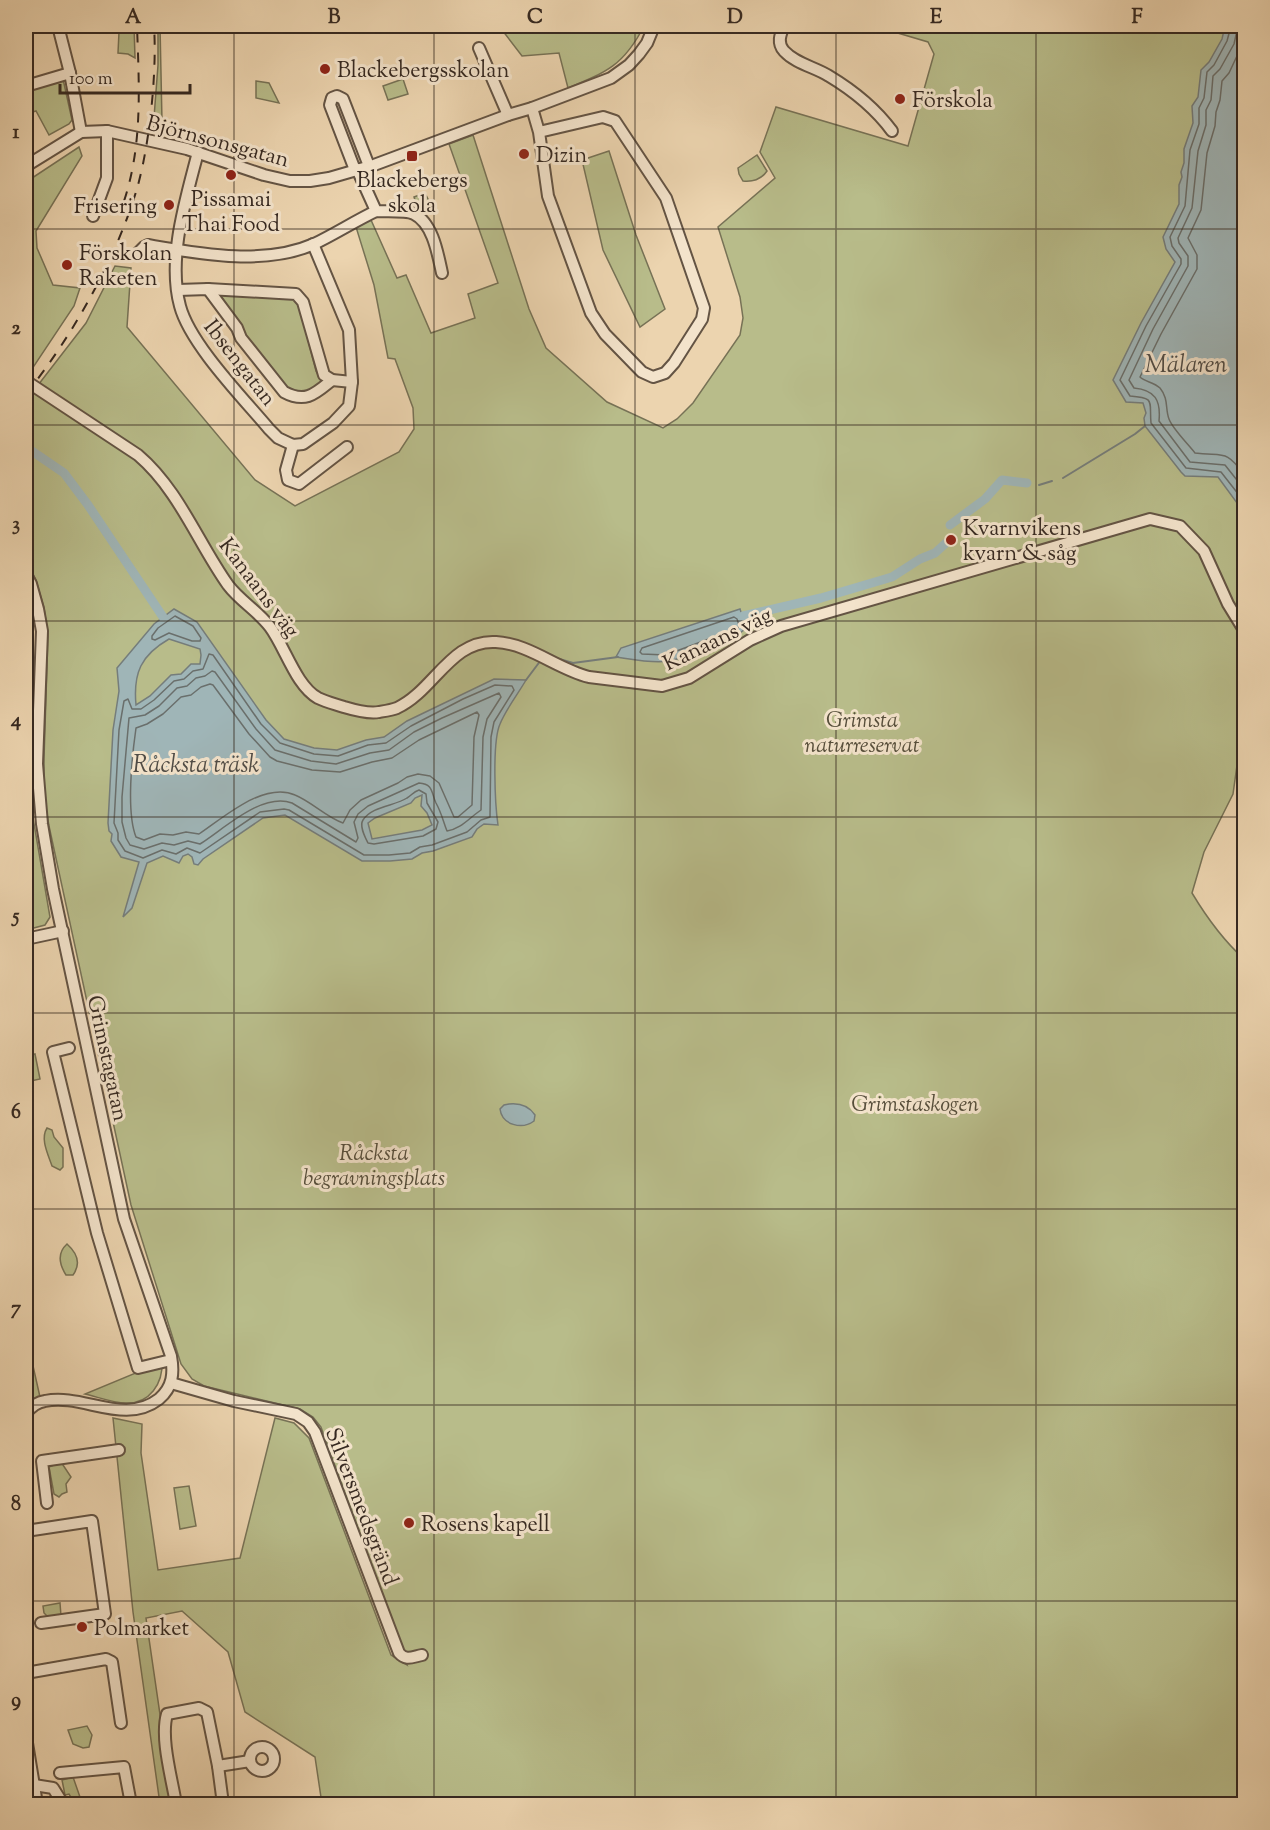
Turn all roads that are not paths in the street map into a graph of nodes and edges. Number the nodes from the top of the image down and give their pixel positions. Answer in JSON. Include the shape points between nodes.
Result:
{"nodes":[{"id":1,"x":58,"y":26,"type":"edge"},
{"id":2,"x":654,"y":26,"type":"edge"},
{"id":3,"x":784,"y":26,"type":"edge"},
{"id":4,"x":479,"y":48,"type":"dead end"},
{"id":5,"x":70,"y":73,"type":"junction"},
{"id":6,"x":26,"y":86,"type":"edge"},
{"id":7,"x":532,"y":108,"type":"junction"},
{"id":8,"x":507,"y":115,"type":"junction"},
{"id":9,"x":107,"y":131,"type":"junction"},
{"id":10,"x":892,"y":131,"type":"dead end"},
{"id":11,"x":81,"y":132,"type":"junction"},
{"id":12,"x":539,"y":132,"type":"junction"},
{"id":13,"x":198,"y":152,"type":"junction"},
{"id":14,"x":26,"y":166,"type":"edge"},
{"id":15,"x":369,"y":166,"type":"junction"},
{"id":16,"x":356,"y":169,"type":"junction"},
{"id":17,"x":376,"y":211,"type":"junction"},
{"id":18,"x":93,"y":216,"type":"dead end"},
{"id":19,"x":313,"y":244,"type":"junction"},
{"id":20,"x":177,"y":250,"type":"junction"},
{"id":21,"x":136,"y":255,"type":"dead end"},
{"id":22,"x":442,"y":273,"type":"dead end"},
{"id":23,"x":208,"y":289,"type":"junction"},
{"id":24,"x":178,"y":290,"type":"junction"},
{"id":25,"x":332,"y":380,"type":"junction"},
{"id":26,"x":26,"y":381,"type":"edge"},
{"id":27,"x":352,"y":382,"type":"junction"},
{"id":28,"x":293,"y":445,"type":"junction"},
{"id":29,"x":347,"y":447,"type":"dead end"},
{"id":30,"x":26,"y":575,"type":"edge"},
{"id":31,"x":1245,"y":630,"type":"edge"},
{"id":32,"x":63,"y":931,"type":"junction"},
{"id":33,"x":26,"y":939,"type":"edge"},
{"id":34,"x":69,"y":1048,"type":"dead end"},
{"id":35,"x":171,"y":1360,"type":"junction"},
{"id":36,"x":171,"y":1383,"type":"junction"},
{"id":37,"x":26,"y":1413,"type":"edge"},
{"id":38,"x":119,"y":1450,"type":"dead end"},
{"id":39,"x":47,"y":1503,"type":"dead end"},
{"id":40,"x":26,"y":1531,"type":"edge"},
{"id":41,"x":41,"y":1623,"type":"dead end"},
{"id":42,"x":422,"y":1655,"type":"dead end"},
{"id":43,"x":26,"y":1673,"type":"edge"},
{"id":44,"x":121,"y":1723,"type":"dead end"},
{"id":45,"x":26,"y":1737,"type":"edge"},
{"id":46,"x":250,"y":1761,"type":"dead end"},
{"id":47,"x":218,"y":1766,"type":"junction"},
{"id":48,"x":60,"y":1773,"type":"dead end"},
{"id":49,"x":34,"y":1785,"type":"junction"},
{"id":50,"x":37,"y":1804,"type":"edge"},
{"id":51,"x":63,"y":1804,"type":"edge"},
{"id":52,"x":131,"y":1804,"type":"edge"},
{"id":53,"x":176,"y":1804,"type":"edge"},
{"id":54,"x":223,"y":1804,"type":"edge"}],
"edges":[{"from":1,"to":5,"type":"street"},
{"from":2,"to":7,"type":"street","name":"Björnsonsgatan","via":[[647,43],[629,65],[611,78]]},
{"from":3,"to":10,"type":"street","via":[[779,43],[784,51],[870,105]]},
{"from":4,"to":8,"type":"street"},
{"from":5,"to":6,"type":"street"},
{"from":5,"to":11,"type":"street"},
{"from":7,"to":8,"type":"street","name":"Björnsonsgatan"},
{"from":7,"to":12,"type":"street"},
{"from":8,"to":15,"type":"street","name":"Björnsonsgatan"},
{"from":9,"to":11,"type":"street","name":"Björnsonsgatan"},
{"from":9,"to":13,"type":"street","name":"Björnsonsgatan"},
{"from":9,"to":18,"type":"street","via":[[107,178]]},
{"from":11,"to":14,"type":"street","name":"Björnsonsgatan"},
{"from":12,"to":12,"type":"street","via":[[610,118],[666,198],[704,308],[702,319],[665,373],[653,376],[642,372],[605,334],[591,313],[548,196]]},
{"from":13,"to":16,"type":"street","name":"Björnsonsgatan","via":[[290,181],[329,178]]},
{"from":13,"to":20,"type":"street","name":"Ibsengatan","via":[[179,226]]},
{"from":15,"to":16,"type":"street","name":"Björnsonsgatan"},
{"from":15,"to":16,"type":"street","via":[[343,99],[337,96],[330,105]]},
{"from":16,"to":17,"type":"street"},
{"from":17,"to":19,"type":"street"},
{"from":17,"to":22,"type":"street","via":[[412,213],[420,218],[433,239]]},
{"from":19,"to":20,"type":"street","via":[[260,256]]},
{"from":19,"to":27,"type":"street","via":[[349,330]]},
{"from":20,"to":21,"type":"street","via":[[148,245]]},
{"from":20,"to":24,"type":"street","name":"Ibsengatan"},
{"from":23,"to":24,"type":"street","name":"Ibsengatan"},
{"from":23,"to":25,"type":"street","name":"Ibsengatan","via":[[284,392],[292,397],[310,397]]},
{"from":23,"to":25,"type":"street","name":"Ibsengatan","via":[[296,294],[303,302],[324,375]]},
{"from":24,"to":28,"type":"street","name":"Ibsengatan","via":[[190,330],[269,429]]},
{"from":25,"to":27,"type":"street"},
{"from":26,"to":31,"type":"street","name":"Kanaans väg","via":[[153,468],[228,585],[271,628],[305,687],[316,697],[350,709],[374,713],[397,708],[475,643],[498,642],[526,650],[589,677],[662,686],[689,678],[750,640],[781,626],[1150,519],[1180,526],[1204,551],[1228,604]]},
{"from":27,"to":28,"type":"street","via":[[349,406],[303,444]]},
{"from":28,"to":29,"type":"street","via":[[286,470],[288,480],[299,484]]},
{"from":30,"to":32,"type":"street","name":"Grimstagatan","via":[[42,631],[37,764],[42,824]]},
{"from":32,"to":33,"type":"street"},
{"from":32,"to":35,"type":"street","name":"Grimstagatan","via":[[119,1199]]},
{"from":34,"to":35,"type":"street","via":[[53,1052],[98,1233],[138,1368]]},
{"from":35,"to":36,"type":"street","name":"Grimstagatan"},
{"from":36,"to":37,"type":"street","via":[[161,1397],[139,1409],[52,1400],[42,1401]]},
{"from":36,"to":42,"type":"street","name":"Silversmedsgränd","via":[[296,1414],[308,1422],[399,1653],[409,1659]]},
{"from":38,"to":39,"type":"street","via":[[42,1461]]},
{"from":40,"to":41,"type":"street","via":[[92,1521],[105,1614]]},
{"from":43,"to":44,"type":"street","via":[[106,1659],[112,1662]]},
{"from":45,"to":49,"type":"street"},
{"from":46,"to":47,"type":"street"},
{"from":47,"to":53,"type":"street","via":[[207,1712],[199,1708],[167,1714],[166,1741]]},
{"from":47,"to":54,"type":"street"},
{"from":48,"to":52,"type":"street","via":[[124,1767]]},
{"from":49,"to":50,"type":"street"},
{"from":49,"to":51,"type":"street","via":[[52,1788]]}]}
